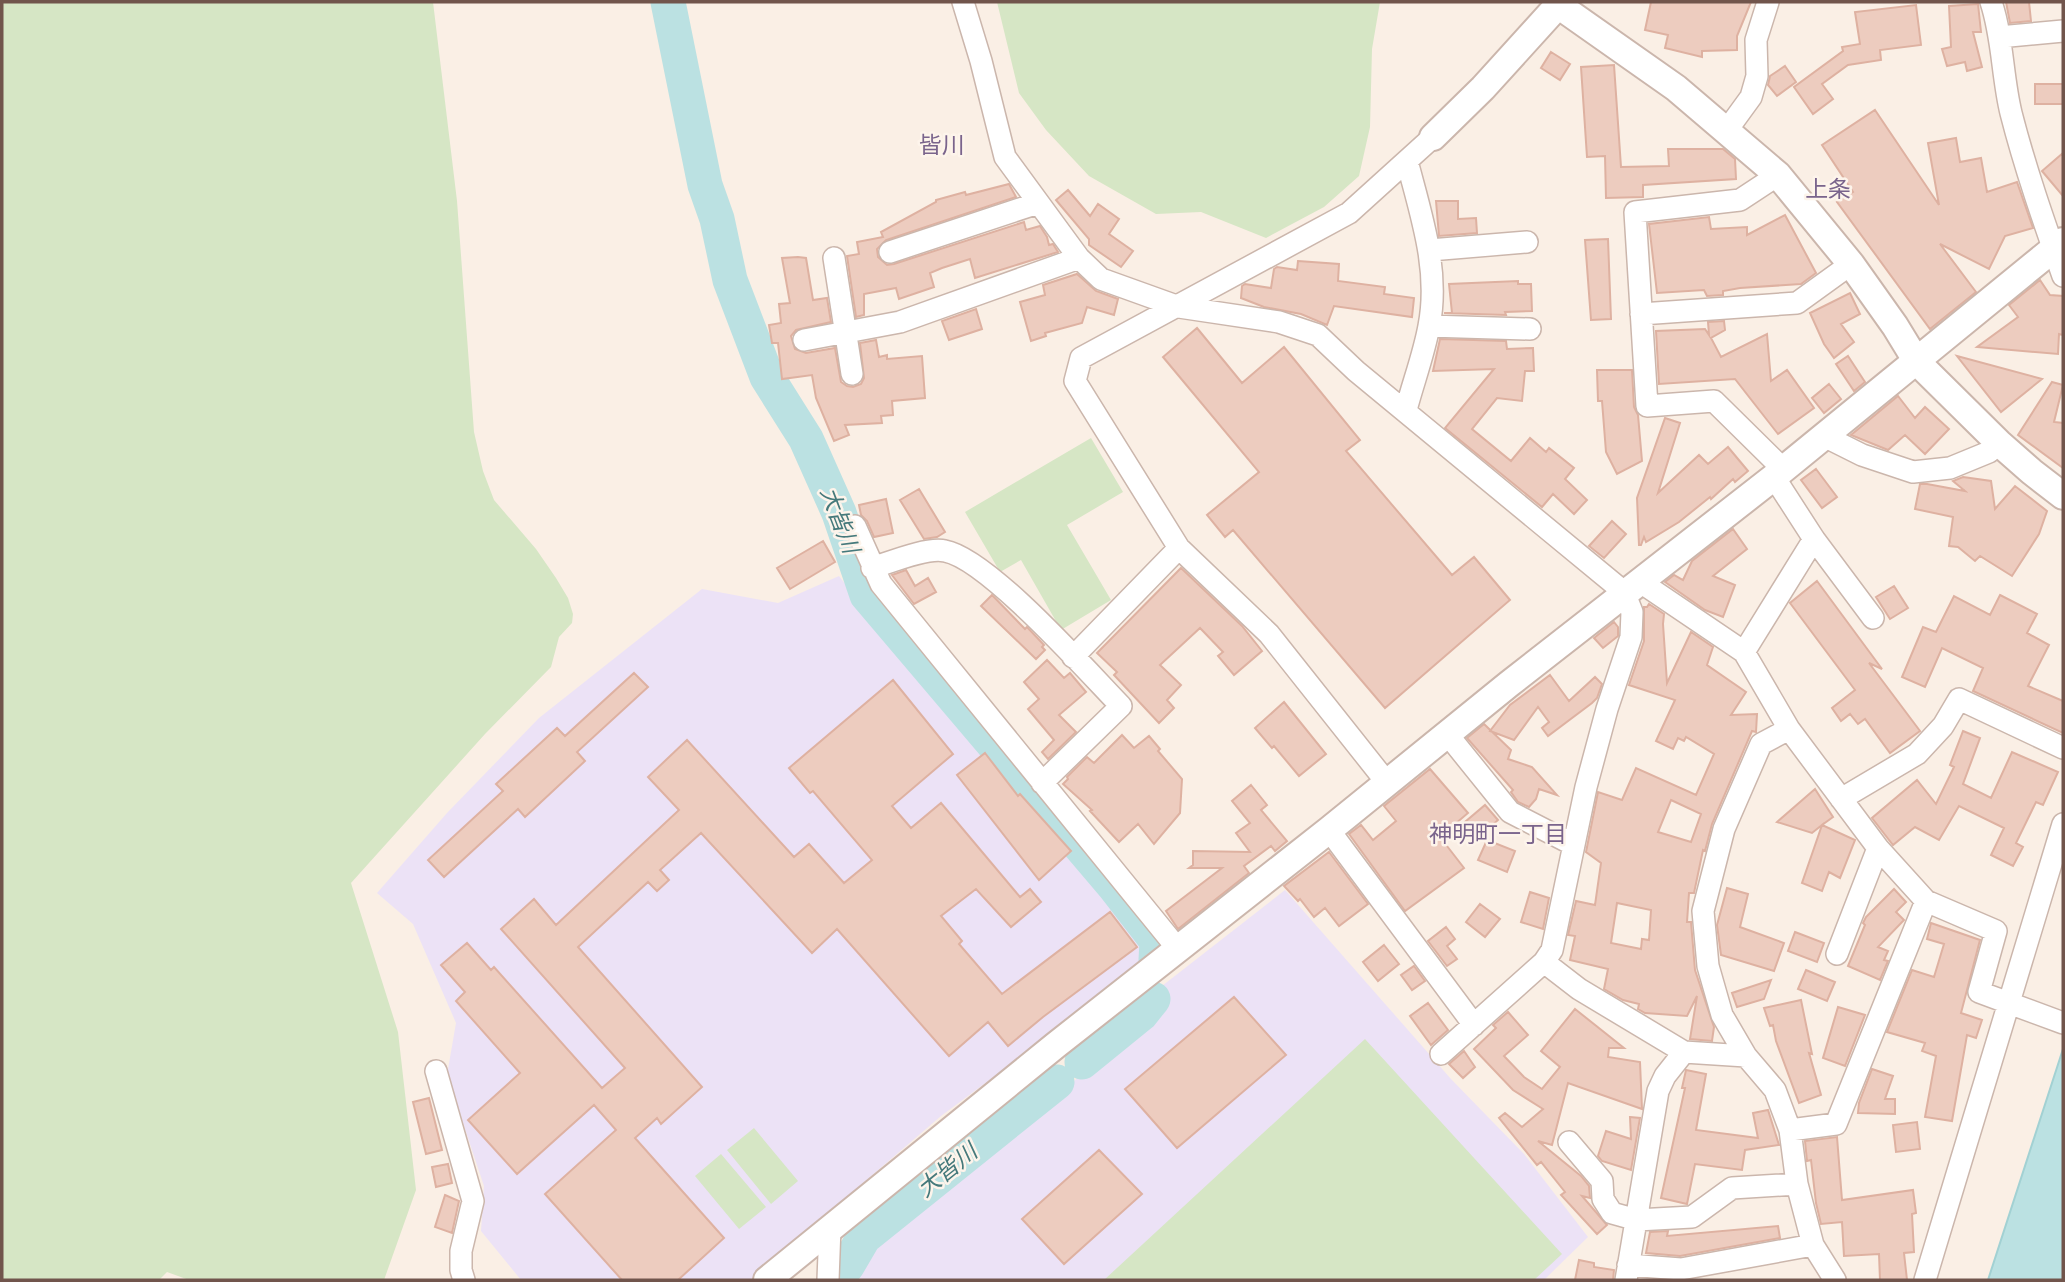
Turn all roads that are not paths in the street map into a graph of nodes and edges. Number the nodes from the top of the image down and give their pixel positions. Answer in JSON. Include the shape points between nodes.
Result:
{"nodes":[{"id":1,"x":963,"y":2,"type":"edge"},
{"id":2,"x":1768,"y":2,"type":"edge"},
{"id":3,"x":1991,"y":2,"type":"edge"},
{"id":4,"x":1559,"y":3,"type":"edge"},
{"id":5,"x":2063,"y":31,"type":"edge"},
{"id":6,"x":1999,"y":37,"type":"junction"},
{"id":7,"x":1727,"y":130,"type":"junction"},
{"id":8,"x":1433,"y":137,"type":"joint"},
{"id":9,"x":1407,"y":161,"type":"junction"},
{"id":10,"x":1778,"y":175,"type":"junction"},
{"id":11,"x":1038,"y":203,"type":"junction"},
{"id":12,"x":1527,"y":242,"type":"dead end"},
{"id":13,"x":2059,"y":245,"type":"edge"},
{"id":14,"x":1430,"y":250,"type":"junction"},
{"id":15,"x":890,"y":252,"type":"dead end"},
{"id":16,"x":834,"y":258,"type":"dead end"},
{"id":17,"x":1079,"y":258,"type":"junction"},
{"id":18,"x":1851,"y":264,"type":"junction"},
{"id":19,"x":2063,"y":276,"type":"edge"},
{"id":20,"x":1179,"y":307,"type":"junction"},
{"id":21,"x":1641,"y":314,"type":"junction"},
{"id":22,"x":1429,"y":326,"type":"junction"},
{"id":23,"x":1531,"y":330,"type":"dead end"},
{"id":24,"x":847,"y":332,"type":"junction"},
{"id":25,"x":804,"y":340,"type":"dead end"},
{"id":26,"x":1917,"y":362,"type":"junction"},
{"id":27,"x":852,"y":374,"type":"dead end"},
{"id":28,"x":1406,"y":410,"type":"junction"},
{"id":29,"x":1824,"y":436,"type":"junction"},
{"id":30,"x":1999,"y":443,"type":"junction"},
{"id":31,"x":1779,"y":473,"type":"junction"},
{"id":32,"x":2063,"y":496,"type":"edge"},
{"id":33,"x":855,"y":526,"type":"dead end"},
{"id":34,"x":1814,"y":539,"type":"junction"},
{"id":35,"x":1178,"y":548,"type":"junction"},
{"id":36,"x":872,"y":568,"type":"junction"},
{"id":37,"x":1632,"y":586,"type":"junction"},
{"id":38,"x":1872,"y":618,"type":"dead end"},
{"id":39,"x":1744,"y":652,"type":"junction"},
{"id":40,"x":1073,"y":657,"type":"junction"},
{"id":41,"x":1789,"y":729,"type":"junction"},
{"id":42,"x":1448,"y":735,"type":"junction"},
{"id":43,"x":2063,"y":748,"type":"edge"},
{"id":44,"x":1042,"y":783,"type":"junction"},
{"id":45,"x":1388,"y":784,"type":"junction"},
{"id":46,"x":1841,"y":799,"type":"junction"},
{"id":47,"x":2063,"y":824,"type":"edge"},
{"id":48,"x":1329,"y":830,"type":"junction"},
{"id":49,"x":1574,"y":845,"type":"junction"},
{"id":50,"x":1878,"y":849,"type":"junction"},
{"id":51,"x":1926,"y":901,"type":"junction"},
{"id":52,"x":1178,"y":949,"type":"junction"},
{"id":53,"x":1837,"y":954,"type":"dead end"},
{"id":54,"x":1544,"y":962,"type":"junction"},
{"id":55,"x":2019,"y":1007,"type":"junction"},
{"id":56,"x":2063,"y":1023,"type":"edge"},
{"id":57,"x":1474,"y":1025,"type":"junction"},
{"id":58,"x":1684,"y":1052,"type":"junction"},
{"id":59,"x":1441,"y":1054,"type":"dead end"},
{"id":60,"x":1746,"y":1056,"type":"junction"},
{"id":61,"x":436,"y":1071,"type":"dead end"},
{"id":62,"x":1790,"y":1130,"type":"junction"},
{"id":63,"x":1569,"y":1142,"type":"dead end"},
{"id":64,"x":1797,"y":1184,"type":"junction"},
{"id":65,"x":1637,"y":1220,"type":"junction"},
{"id":66,"x":830,"y":1227,"type":"junction"},
{"id":67,"x":1813,"y":1245,"type":"junction"},
{"id":68,"x":1627,"y":1273,"type":"edge"},
{"id":69,"x":834,"y":1276,"type":"edge"},
{"id":70,"x":464,"y":1280,"type":"edge"},
{"id":71,"x":767,"y":1280,"type":"edge"},
{"id":72,"x":1835,"y":1280,"type":"edge"},
{"id":73,"x":1925,"y":1280,"type":"edge"}],
"edges":[{"from":1,"to":11,"type":"street","via":[[1005,157]]},
{"from":2,"to":7,"type":"street","via":[[1756,40],[1757,76],[1752,97]]},
{"from":3,"to":6,"type":"street"},
{"from":4,"to":7,"type":"street"},
{"from":4,"to":8,"type":"street"},
{"from":5,"to":6,"type":"street"},
{"from":6,"to":13,"type":"street","via":[[2010,110],[2034,191]]},
{"from":7,"to":10,"type":"street"},
{"from":8,"to":9,"type":"street"},
{"from":9,"to":14,"type":"street"},
{"from":9,"to":20,"type":"street","via":[[1349,213]]},
{"from":10,"to":18,"type":"street"},
{"from":10,"to":21,"type":"street","via":[[1740,200],[1634,212]]},
{"from":11,"to":15,"type":"street"},
{"from":11,"to":17,"type":"street"},
{"from":12,"to":14,"type":"street"},
{"from":13,"to":19,"type":"street"},
{"from":13,"to":26,"type":"street"},
{"from":14,"to":22,"type":"street"},
{"from":16,"to":24,"type":"street"},
{"from":17,"to":20,"type":"street","via":[[1101,278]]},
{"from":17,"to":24,"type":"street","via":[[900,322]]},
{"from":18,"to":21,"type":"street","via":[[1797,303]]},
{"from":18,"to":26,"type":"street"},
{"from":20,"to":28,"type":"street","via":[[1279,322],[1318,335]]},
{"from":20,"to":35,"type":"street","via":[[1081,358],[1075,381]]},
{"from":21,"to":31,"type":"street","via":[[1647,406],[1714,401]]},
{"from":22,"to":23,"type":"street"},
{"from":22,"to":28,"type":"street"},
{"from":24,"to":25,"type":"street"},
{"from":24,"to":27,"type":"street"},
{"from":26,"to":29,"type":"street"},
{"from":26,"to":30,"type":"street"},
{"from":28,"to":37,"type":"street"},
{"from":29,"to":30,"type":"street","via":[[1861,455],[1913,472],[1950,468]]},
{"from":29,"to":31,"type":"street"},
{"from":30,"to":32,"type":"street"},
{"from":31,"to":34,"type":"street"},
{"from":31,"to":37,"type":"street"},
{"from":33,"to":36,"type":"street"},
{"from":34,"to":38,"type":"street"},
{"from":34,"to":39,"type":"street"},
{"from":35,"to":40,"type":"street"},
{"from":35,"to":45,"type":"street","via":[[1269,634]]},
{"from":36,"to":40,"type":"street","via":[[943,550],[963,557],[1015,598]]},
{"from":36,"to":44,"type":"street"},
{"from":37,"to":39,"type":"street"},
{"from":37,"to":42,"type":"street"},
{"from":37,"to":49,"type":"street","via":[[1631,637],[1600,735]]},
{"from":39,"to":41,"type":"street"},
{"from":40,"to":44,"type":"street","via":[[1121,706]]},
{"from":41,"to":46,"type":"street"},
{"from":41,"to":60,"type":"street","via":[[1761,744],[1724,829],[1703,911],[1707,966],[1722,1016]]},
{"from":42,"to":45,"type":"street"},
{"from":42,"to":49,"type":"street","via":[[1510,812]]},
{"from":43,"to":46,"type":"street","via":[[1959,699],[1943,726],[1917,754]]},
{"from":44,"to":52,"type":"street"},
{"from":45,"to":48,"type":"street"},
{"from":46,"to":50,"type":"street"},
{"from":47,"to":55,"type":"street"},
{"from":48,"to":52,"type":"street"},
{"from":48,"to":57,"type":"street"},
{"from":49,"to":54,"type":"street","via":[[1552,950]]},
{"from":50,"to":51,"type":"street"},
{"from":50,"to":53,"type":"street"},
{"from":51,"to":55,"type":"street","via":[[1996,931],[1979,992]]},
{"from":51,"to":62,"type":"street","via":[[1836,1124]]},
{"from":52,"to":66,"type":"street"},
{"from":54,"to":57,"type":"street"},
{"from":54,"to":58,"type":"street","via":[[1578,989]]},
{"from":55,"to":56,"type":"street"},
{"from":55,"to":73,"type":"street"},
{"from":57,"to":59,"type":"street"},
{"from":58,"to":60,"type":"street"},
{"from":58,"to":65,"type":"street","via":[[1658,1091]]},
{"from":60,"to":62,"type":"street","via":[[1774,1090]]},
{"from":61,"to":70,"type":"street","via":[[473,1201],[461,1251]]},
{"from":62,"to":64,"type":"street"},
{"from":63,"to":65,"type":"street","via":[[1602,1181],[1603,1199],[1612,1213]]},
{"from":64,"to":65,"type":"street","via":[[1732,1188],[1692,1217]]},
{"from":64,"to":67,"type":"street"},
{"from":65,"to":68,"type":"street"},
{"from":66,"to":69,"type":"street"},
{"from":66,"to":71,"type":"street"},
{"from":67,"to":68,"type":"street","via":[[1681,1269]]},
{"from":67,"to":72,"type":"street"}]}
